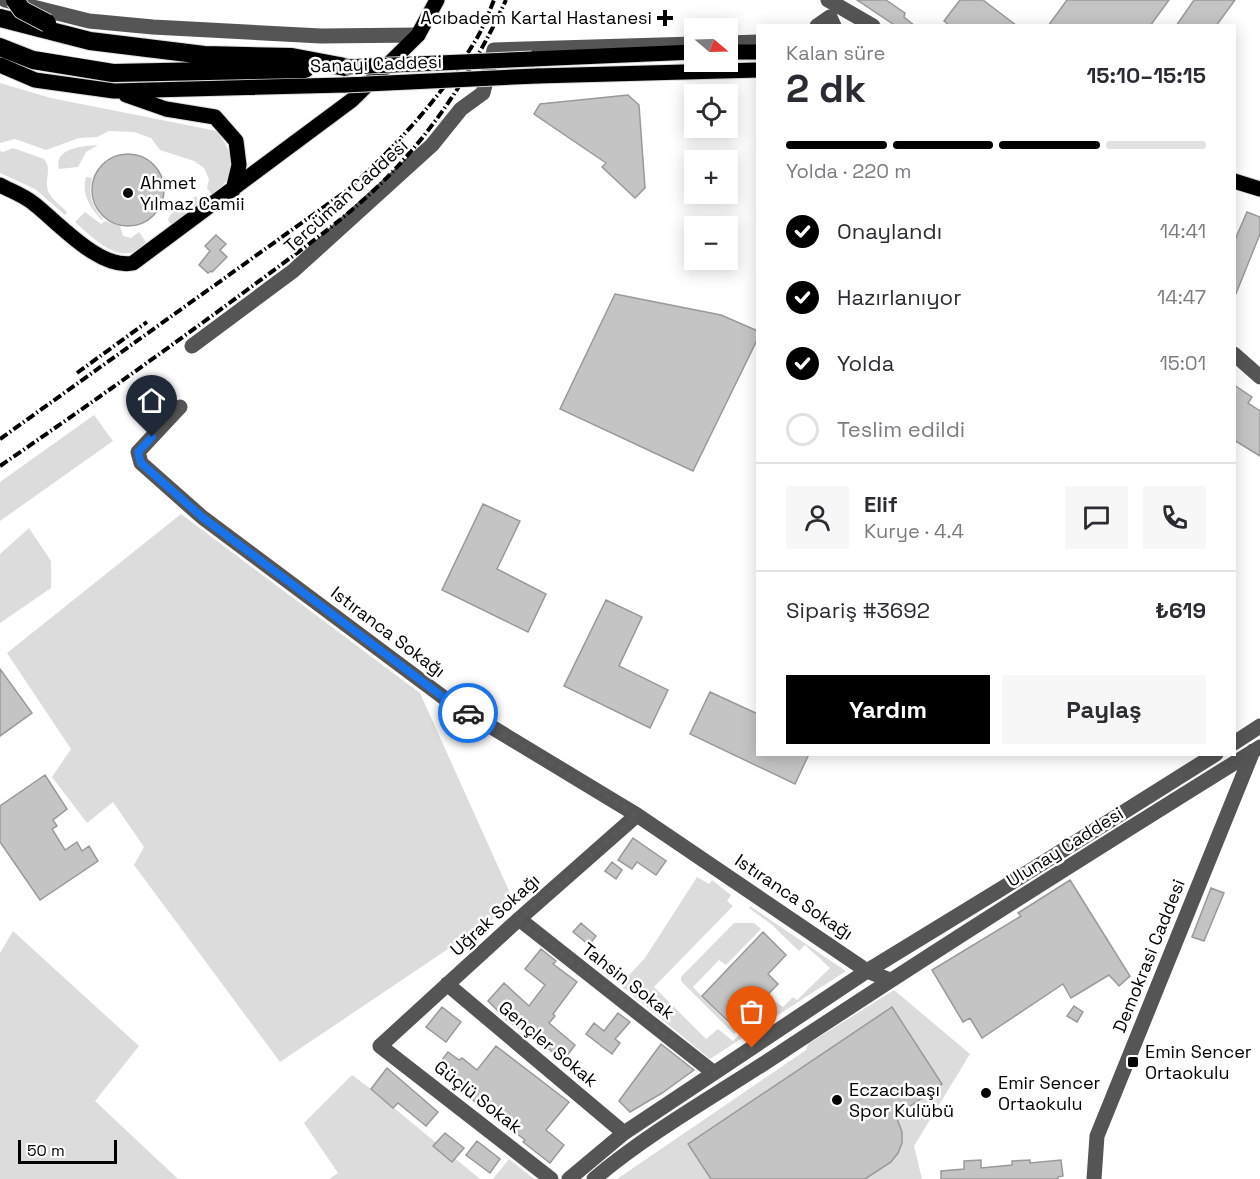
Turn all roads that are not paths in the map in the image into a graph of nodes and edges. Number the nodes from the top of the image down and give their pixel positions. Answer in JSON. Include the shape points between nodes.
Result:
{"nodes":[{"id":1,"x":5,"y":0,"type":"edge"},
{"id":2,"x":15,"y":0,"type":"edge"},
{"id":3,"x":437,"y":0,"type":"edge"},
{"id":4,"x":828,"y":0,"type":"edge"},
{"id":5,"x":0,"y":18,"type":"edge"},
{"id":6,"x":819,"y":24,"type":"edge"},
{"id":7,"x":833,"y":24,"type":"edge"},
{"id":8,"x":870,"y":24,"type":"edge"},
{"id":9,"x":45,"y":27,"type":"junction"},
{"id":10,"x":418,"y":35,"type":"junction"},
{"id":11,"x":756,"y":42,"type":"edge"},
{"id":12,"x":738,"y":43,"type":"edge"},
{"id":13,"x":684,"y":44,"type":"edge"},
{"id":14,"x":0,"y":48,"type":"edge"},
{"id":15,"x":684,"y":52,"type":"edge"},
{"id":16,"x":738,"y":52,"type":"edge"},
{"id":17,"x":756,"y":52,"type":"edge"},
{"id":18,"x":0,"y":65,"type":"edge"},
{"id":19,"x":756,"y":69,"type":"edge"},
{"id":20,"x":345,"y":76,"type":"junction"},
{"id":21,"x":114,"y":92,"type":"junction"},
{"id":22,"x":1236,"y":182,"type":"edge"},
{"id":23,"x":0,"y":186,"type":"edge"},
{"id":24,"x":1260,"y":189,"type":"edge"},
{"id":25,"x":233,"y":190,"type":"junction"},
{"id":26,"x":192,"y":346,"type":"dead end"},
{"id":27,"x":1236,"y":356,"type":"edge"},
{"id":28,"x":1260,"y":377,"type":"edge"},
{"id":29,"x":180,"y":407,"type":"dead end"},
{"id":30,"x":1260,"y":726,"type":"edge"},
{"id":31,"x":1240,"y":740,"type":"edge"},
{"id":32,"x":1257,"y":749,"type":"edge"},
{"id":33,"x":1213,"y":756,"type":"edge"},
{"id":34,"x":637,"y":815,"type":"junction"},
{"id":35,"x":519,"y":919,"type":"junction"},
{"id":36,"x":867,"y":971,"type":"junction"},
{"id":37,"x":890,"y":980,"type":"junction"},
{"id":38,"x":447,"y":984,"type":"junction"},
{"id":39,"x":380,"y":1046,"type":"joint"},
{"id":40,"x":714,"y":1073,"type":"junction"},
{"id":41,"x":624,"y":1133,"type":"junction"},
{"id":42,"x":551,"y":1179,"type":"edge"},
{"id":43,"x":569,"y":1179,"type":"edge"},
{"id":44,"x":594,"y":1179,"type":"edge"},
{"id":45,"x":1094,"y":1179,"type":"edge"}],
"edges":[{"from":1,"to":10,"type":"street","via":[[89,21],[153,27],[321,36]]},
{"from":2,"to":9,"type":"highway","bridge":true},
{"from":3,"to":10,"type":"main road"},
{"from":4,"to":8,"type":"street"},
{"from":5,"to":9,"type":"highway"},
{"from":6,"to":7,"type":"street","via":[[830,17]]},
{"from":9,"to":20,"type":"highway","via":[[90,41],[204,55],[292,57]]},
{"from":10,"to":25,"type":"main road","via":[[352,100]]},
{"from":11,"to":12,"type":"street"},
{"from":13,"to":26,"type":"street","name":"Tercüman Caddesi","via":[[494,50],[483,93],[460,109],[432,145],[292,271]]},
{"from":14,"to":20,"type":"highway","via":[[33,60],[113,73]]},
{"from":15,"to":20,"type":"main road","name":"Sanayi Caddesi","bridge":true,"via":[[532,59]]},
{"from":16,"to":17,"type":"main road"},
{"from":18,"to":21,"type":"main road","name":"Sanayi Caddesi","via":[[35,80]]},
{"from":19,"to":20,"type":"main road","name":"Sanayi Caddesi","bridge":true,"via":[[537,76]]},
{"from":20,"to":21,"type":"main road","name":"Sanayi Caddesi"},
{"from":21,"to":25,"type":"main road","via":[[166,109],[215,117],[236,141],[238,165]]},
{"from":22,"to":24,"type":"main road"},
{"from":23,"to":25,"type":"main road","via":[[32,202],[93,253],[124,265],[133,263]]},
{"from":27,"to":28,"type":"street"},
{"from":29,"to":34,"type":"street","name":"Istıranca Sokağı","via":[[138,452],[141,463],[193,510],[447,700]]},
{"from":30,"to":31,"type":"street"},
{"from":31,"to":32,"type":"street"},
{"from":32,"to":37,"type":"street","name":"Ulunay Caddesi"},
{"from":32,"to":45,"type":"street","name":"Demokrasi Caddesi","via":[[1097,1136]]},
{"from":33,"to":36,"type":"street","name":"Ulunay Caddesi"},
{"from":34,"to":35,"type":"street","name":"Uğrak Sokağı"},
{"from":34,"to":36,"type":"street","name":"Istıranca Sokağı"},
{"from":35,"to":38,"type":"street","name":"Uğrak Sokağı"},
{"from":35,"to":40,"type":"street","name":"Tahsin Sokak"},
{"from":36,"to":37,"type":"street"},
{"from":36,"to":40,"type":"street","name":"Ulunay Caddesi"},
{"from":37,"to":44,"type":"street","name":"Ulunay Caddesi","via":[[638,1145]]},
{"from":38,"to":39,"type":"street","name":"Uğrak Sokağı"},
{"from":38,"to":41,"type":"street","name":"Gençler Sokak"},
{"from":39,"to":42,"type":"street","name":"Güçlü Sokak"},
{"from":40,"to":41,"type":"street","name":"Ulunay Caddesi"},
{"from":41,"to":43,"type":"street","name":"Ulunay Caddesi"}]}
